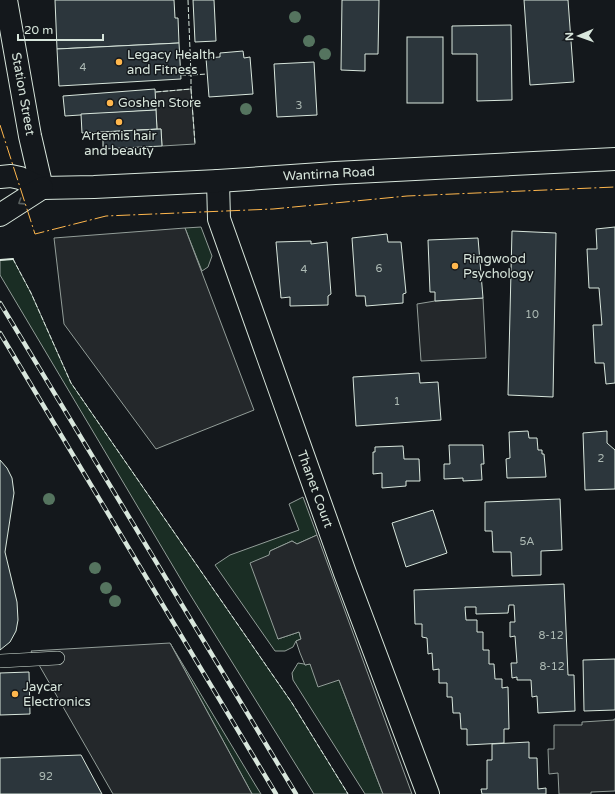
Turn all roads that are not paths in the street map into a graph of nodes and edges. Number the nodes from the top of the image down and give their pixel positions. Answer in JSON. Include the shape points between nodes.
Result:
{"nodes":[{"id":1,"x":6,"y":0,"type":"edge"},
{"id":2,"x":615,"y":159,"type":"edge"},
{"id":3,"x":0,"y":177,"type":"edge"},
{"id":4,"x":218,"y":181,"type":"junction"},
{"id":5,"x":42,"y":188,"type":"junction"},
{"id":6,"x":0,"y":215,"type":"edge"},
{"id":7,"x":58,"y":658,"type":"dead end"},
{"id":8,"x":0,"y":661,"type":"edge"},
{"id":9,"x":428,"y":794,"type":"edge"}],
"edges":[{"from":1,"to":5,"type":"main road","name":"Station Street","via":[[30,136]]},
{"from":2,"to":4,"type":"main road","name":"Wantirna Road"},
{"from":3,"to":5,"type":"main road","name":"Wantirna Road","via":[[20,178]]},
{"from":4,"to":5,"type":"main road","name":"Wantirna Road"},
{"from":4,"to":9,"type":"main road","name":"Thanet Court","via":[[219,219],[345,573]]},
{"from":5,"to":6,"type":"main road","one_way":true},
{"from":7,"to":8,"type":"lane"}]}
